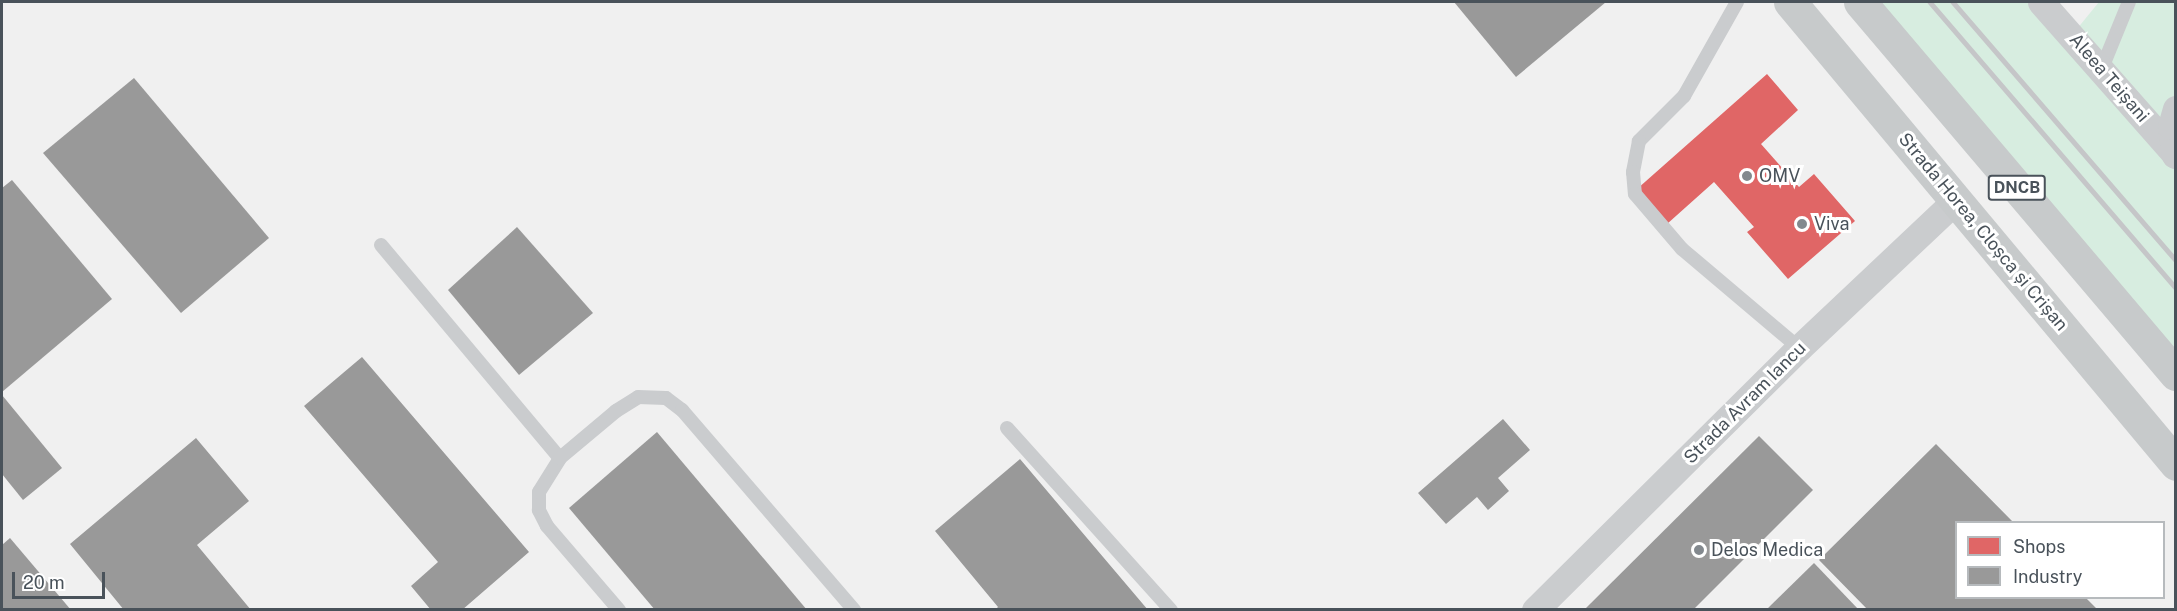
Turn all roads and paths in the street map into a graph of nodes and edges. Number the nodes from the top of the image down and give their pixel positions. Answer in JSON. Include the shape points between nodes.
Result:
{"nodes":[{"id":1,"x":1737,"y":2,"type":"edge"},
{"id":2,"x":1790,"y":2,"type":"edge"},
{"id":3,"x":1860,"y":2,"type":"edge"},
{"id":4,"x":2041,"y":2,"type":"edge"},
{"id":5,"x":2129,"y":2,"type":"edge"},
{"id":6,"x":2102,"y":68,"type":"junction"},
{"id":7,"x":2175,"y":109,"type":"edge"},
{"id":8,"x":2175,"y":155,"type":"edge"},
{"id":9,"x":1957,"y":199,"type":"junction"},
{"id":10,"x":381,"y":245,"type":"dead end"},
{"id":11,"x":1799,"y":348,"type":"junction"},
{"id":12,"x":2175,"y":374,"type":"edge"},
{"id":13,"x":1007,"y":428,"type":"dead end"},
{"id":14,"x":560,"y":458,"type":"junction"},
{"id":15,"x":2175,"y":464,"type":"edge"},
{"id":16,"x":619,"y":609,"type":"edge"},
{"id":17,"x":854,"y":609,"type":"edge"},
{"id":18,"x":1171,"y":609,"type":"edge"},
{"id":19,"x":1535,"y":609,"type":"edge"}],
"edges":[{"from":1,"to":11,"type":"lane","via":[[1684,96],[1639,141],[1633,172],[1635,194],[1683,249]]},
{"from":2,"to":9,"type":"main road","name":"Strada Horea, Cloșca și Crișan","number":"DNCB"},
{"from":3,"to":12,"type":"main road","number":"DNCB"},
{"from":4,"to":6,"type":"street","name":"Aleea Teișani"},
{"from":5,"to":6,"type":"lane"},
{"from":6,"to":8,"type":"street","name":"Aleea Teișani"},
{"from":7,"to":8,"type":"street","via":[[2171,126]]},
{"from":9,"to":11,"type":"street","name":"Strada Avram Iancu"},
{"from":9,"to":15,"type":"main road","name":"Strada Horea, Cloșca și Crișan","number":"DNCB"},
{"from":10,"to":14,"type":"lane"},
{"from":11,"to":19,"type":"street","name":"Strada Avram Iancu"},
{"from":13,"to":18,"type":"lane"},
{"from":14,"to":16,"type":"lane","via":[[543,480],[539,510],[547,526]]},
{"from":14,"to":17,"type":"lane","via":[[638,397],[666,398],[682,410]]}]}
